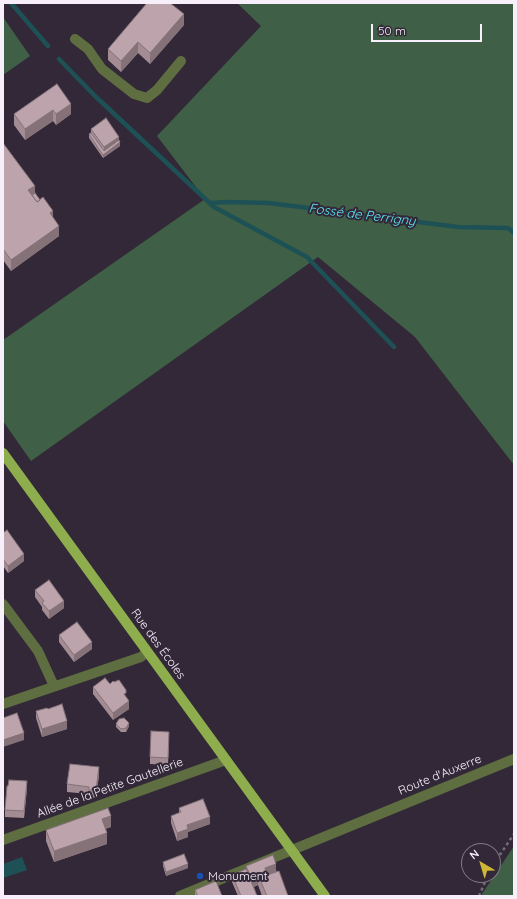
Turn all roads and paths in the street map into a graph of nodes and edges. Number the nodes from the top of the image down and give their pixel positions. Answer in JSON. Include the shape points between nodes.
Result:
{"nodes":[{"id":1,"x":75,"y":39,"type":"dead end"},
{"id":2,"x":181,"y":61,"type":"dead end"},
{"id":3,"x":3,"y":453,"type":"edge"},
{"id":4,"x":3,"y":604,"type":"edge"},
{"id":5,"x":147,"y":652,"type":"junction"},
{"id":6,"x":54,"y":686,"type":"junction"},
{"id":7,"x":3,"y":704,"type":"edge"},
{"id":8,"x":226,"y":760,"type":"junction"},
{"id":9,"x":514,"y":760,"type":"edge"},
{"id":10,"x":514,"y":834,"type":"edge"},
{"id":11,"x":3,"y":840,"type":"edge"},
{"id":12,"x":291,"y":851,"type":"junction"},
{"id":13,"x":501,"y":853,"type":"edge"},
{"id":14,"x":485,"y":883,"type":"edge"},
{"id":15,"x":180,"y":896,"type":"edge"},
{"id":16,"x":325,"y":896,"type":"edge"},
{"id":17,"x":479,"y":896,"type":"edge"}],
"edges":[{"from":1,"to":2,"type":"street","via":[[88,49],[102,69],[134,94],[147,98]]},
{"from":3,"to":5,"type":"main road","name":"Rue des Écoles"},
{"from":4,"to":6,"type":"street","via":[[38,651]]},
{"from":5,"to":6,"type":"street","via":[[141,657]]},
{"from":5,"to":8,"type":"main road","name":"Rue des Écoles"},
{"from":6,"to":7,"type":"street"},
{"from":8,"to":11,"type":"street","name":"Allée de la Petite Gautellerie"},
{"from":8,"to":12,"type":"main road","name":"Rue des Écoles"},
{"from":9,"to":12,"type":"street","name":"Route d'Auxerre"},
{"from":10,"to":13,"type":"path"},
{"from":12,"to":15,"type":"street","name":"Route d'Auxerre"},
{"from":12,"to":16,"type":"main road","name":"Rue des Écoles"},
{"from":14,"to":17,"type":"path"}]}
